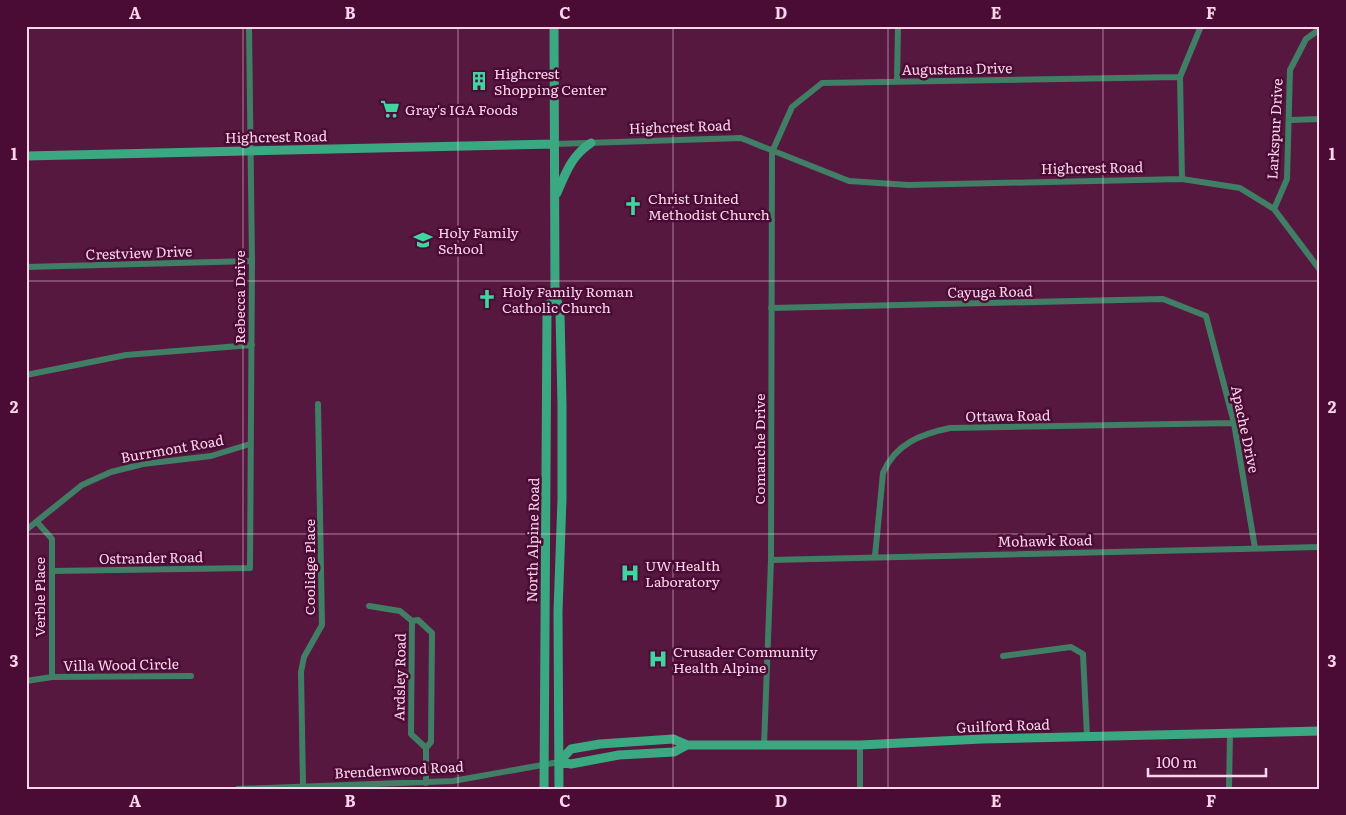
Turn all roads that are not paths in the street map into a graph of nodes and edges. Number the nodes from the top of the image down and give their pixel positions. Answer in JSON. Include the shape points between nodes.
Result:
{"nodes":[{"id":1,"x":250,"y":26,"type":"edge"},
{"id":2,"x":554,"y":26,"type":"edge"},
{"id":3,"x":898,"y":26,"type":"edge"},
{"id":4,"x":1201,"y":26,"type":"edge"},
{"id":5,"x":1320,"y":29,"type":"edge"},
{"id":6,"x":1180,"y":77,"type":"junction"},
{"id":7,"x":897,"y":81,"type":"junction"},
{"id":8,"x":1320,"y":119,"type":"edge"},
{"id":9,"x":1290,"y":120,"type":"junction"},
{"id":10,"x":591,"y":142,"type":"junction"},
{"id":11,"x":555,"y":144,"type":"junction"},
{"id":12,"x":251,"y":150,"type":"junction"},
{"id":13,"x":772,"y":152,"type":"junction"},
{"id":14,"x":26,"y":156,"type":"edge"},
{"id":15,"x":1182,"y":180,"type":"junction"},
{"id":16,"x":555,"y":198,"type":"junction"},
{"id":17,"x":1274,"y":209,"type":"junction"},
{"id":18,"x":252,"y":261,"type":"junction"},
{"id":19,"x":26,"y":267,"type":"edge"},
{"id":20,"x":1320,"y":270,"type":"edge"},
{"id":21,"x":554,"y":293,"type":"junction"},
{"id":22,"x":770,"y":308,"type":"junction"},
{"id":23,"x":1206,"y":316,"type":"joint"},
{"id":24,"x":252,"y":344,"type":"junction"},
{"id":25,"x":26,"y":376,"type":"edge"},
{"id":26,"x":318,"y":404,"type":"dead end"},
{"id":27,"x":1234,"y":422,"type":"junction"},
{"id":28,"x":250,"y":444,"type":"junction"},
{"id":29,"x":37,"y":522,"type":"junction"},
{"id":30,"x":26,"y":530,"type":"edge"},
{"id":31,"x":1320,"y":547,"type":"edge"},
{"id":32,"x":1255,"y":548,"type":"junction"},
{"id":33,"x":875,"y":556,"type":"junction"},
{"id":34,"x":771,"y":560,"type":"junction"},
{"id":35,"x":250,"y":568,"type":"joint"},
{"id":36,"x":52,"y":571,"type":"junction"},
{"id":37,"x":369,"y":606,"type":"dead end"},
{"id":38,"x":412,"y":621,"type":"junction"},
{"id":39,"x":1003,"y":656,"type":"dead end"},
{"id":40,"x":191,"y":676,"type":"dead end"},
{"id":41,"x":52,"y":677,"type":"junction"},
{"id":42,"x":26,"y":681,"type":"edge"},
{"id":43,"x":1320,"y":731,"type":"edge"},
{"id":44,"x":1230,"y":734,"type":"junction"},
{"id":45,"x":1087,"y":736,"type":"junction"},
{"id":46,"x":687,"y":744,"type":"junction"},
{"id":47,"x":860,"y":745,"type":"junction"},
{"id":48,"x":764,"y":746,"type":"junction"},
{"id":49,"x":426,"y":748,"type":"junction"},
{"id":50,"x":559,"y":762,"type":"junction"},
{"id":51,"x":544,"y":765,"type":"junction"},
{"id":52,"x":426,"y":783,"type":"junction"},
{"id":53,"x":304,"y":785,"type":"junction"},
{"id":54,"x":238,"y":789,"type":"edge"},
{"id":55,"x":544,"y":789,"type":"edge"},
{"id":56,"x":559,"y":789,"type":"edge"},
{"id":57,"x":860,"y":789,"type":"edge"},
{"id":58,"x":1230,"y":789,"type":"edge"}],
"edges":[{"from":1,"to":12,"type":"street","name":"Rebecca Drive"},
{"from":2,"to":11,"type":"street","name":"North Alpine Road"},
{"from":3,"to":7,"type":"street"},
{"from":4,"to":6,"type":"street"},
{"from":5,"to":9,"type":"street","name":"Larkspur Drive","via":[[1306,39],[1290,70]]},
{"from":6,"to":7,"type":"street","name":"Augustana Drive"},
{"from":6,"to":15,"type":"street"},
{"from":7,"to":13,"type":"street","name":"Augustana Drive","via":[[822,83],[792,107]]},
{"from":8,"to":9,"type":"street"},
{"from":9,"to":17,"type":"street","name":"Larkspur Drive","via":[[1287,179]]},
{"from":10,"to":11,"type":"street","name":"Highcrest Road"},
{"from":10,"to":13,"type":"street","name":"Highcrest Road","via":[[741,138]]},
{"from":10,"to":16,"type":"street","via":[[578,151],[567,168]]},
{"from":11,"to":12,"type":"street","name":"Highcrest Road"},
{"from":11,"to":16,"type":"street","name":"North Alpine Road"},
{"from":12,"to":14,"type":"street","name":"Highcrest Road"},
{"from":12,"to":18,"type":"street","name":"Rebecca Drive"},
{"from":13,"to":15,"type":"street","name":"Highcrest Road","via":[[849,180],[908,185]]},
{"from":13,"to":22,"type":"street","name":"Comanche Drive"},
{"from":15,"to":17,"type":"street","name":"Highcrest Road","via":[[1240,188]]},
{"from":16,"to":21,"type":"street","name":"North Alpine Road"},
{"from":17,"to":20,"type":"street","name":"Highcrest Road"},
{"from":18,"to":19,"type":"street","name":"Crestview Drive"},
{"from":18,"to":24,"type":"street","name":"Rebecca Drive"},
{"from":21,"to":50,"type":"street","name":"North Alpine Road","via":[[560,312],[562,405]]},
{"from":21,"to":51,"type":"street","name":"North Alpine Road","via":[[547,311]]},
{"from":22,"to":23,"type":"street","name":"Cayuga Road","via":[[1163,299]]},
{"from":22,"to":34,"type":"street","name":"Comanche Drive"},
{"from":23,"to":27,"type":"street","name":"Apache Drive"},
{"from":24,"to":25,"type":"street","via":[[126,355]]},
{"from":24,"to":28,"type":"street","name":"Rebecca Drive"},
{"from":26,"to":53,"type":"street","name":"Coolidge Place","via":[[322,625],[304,657],[301,672]]},
{"from":27,"to":32,"type":"street","name":"Apache Drive"},
{"from":27,"to":33,"type":"street","name":"Ottawa Road","via":[[950,428],[930,433],[901,448],[887,463],[883,473]]},
{"from":28,"to":29,"type":"street","name":"Burrmont Road","via":[[211,456],[143,464],[111,472],[82,485]]},
{"from":28,"to":35,"type":"street","name":"Rebecca Drive"},
{"from":29,"to":30,"type":"street","name":"Burrmont Road"},
{"from":29,"to":36,"type":"street","name":"Verble Place","via":[[52,539]]},
{"from":31,"to":32,"type":"street","name":"Mohawk Road"},
{"from":32,"to":33,"type":"street","name":"Mohawk Road"},
{"from":33,"to":34,"type":"street","name":"Mohawk Road"},
{"from":34,"to":48,"type":"street","name":"Comanche Drive"},
{"from":35,"to":36,"type":"street","name":"Ostrander Road"},
{"from":36,"to":41,"type":"street","name":"Verble Place"},
{"from":37,"to":38,"type":"street","via":[[400,611]]},
{"from":38,"to":49,"type":"street","name":"Ardsley Road","via":[[411,734]]},
{"from":38,"to":49,"type":"street","name":"Ardsley Road","via":[[418,620],[432,633],[431,742]]},
{"from":39,"to":45,"type":"street","via":[[1071,647],[1083,654]]},
{"from":40,"to":41,"type":"street","name":"Villa Wood Circle"},
{"from":41,"to":42,"type":"street"},
{"from":43,"to":44,"type":"street","name":"Guilford Road"},
{"from":44,"to":45,"type":"street","name":"Guilford Road"},
{"from":44,"to":58,"type":"street"},
{"from":45,"to":47,"type":"street","name":"Guilford Road"},
{"from":46,"to":48,"type":"street","name":"Guilford Road"},
{"from":46,"to":50,"type":"street","name":"Guilford Road","via":[[674,752],[619,755],[571,764]]},
{"from":46,"to":50,"type":"street","name":"Guilford Road","via":[[673,738],[600,744],[571,749]]},
{"from":47,"to":48,"type":"street","name":"Guilford Road"},
{"from":47,"to":57,"type":"street"},
{"from":49,"to":52,"type":"street","name":"Ardsley Road"},
{"from":50,"to":51,"type":"street","name":"Brendenwood Road"},
{"from":50,"to":56,"type":"street","name":"North Alpine Road"},
{"from":51,"to":52,"type":"street","name":"Brendenwood Road"},
{"from":51,"to":55,"type":"street","name":"North Alpine Road"},
{"from":52,"to":53,"type":"street","name":"Brendenwood Road"},
{"from":53,"to":54,"type":"street","name":"Brendenwood Road"}]}
